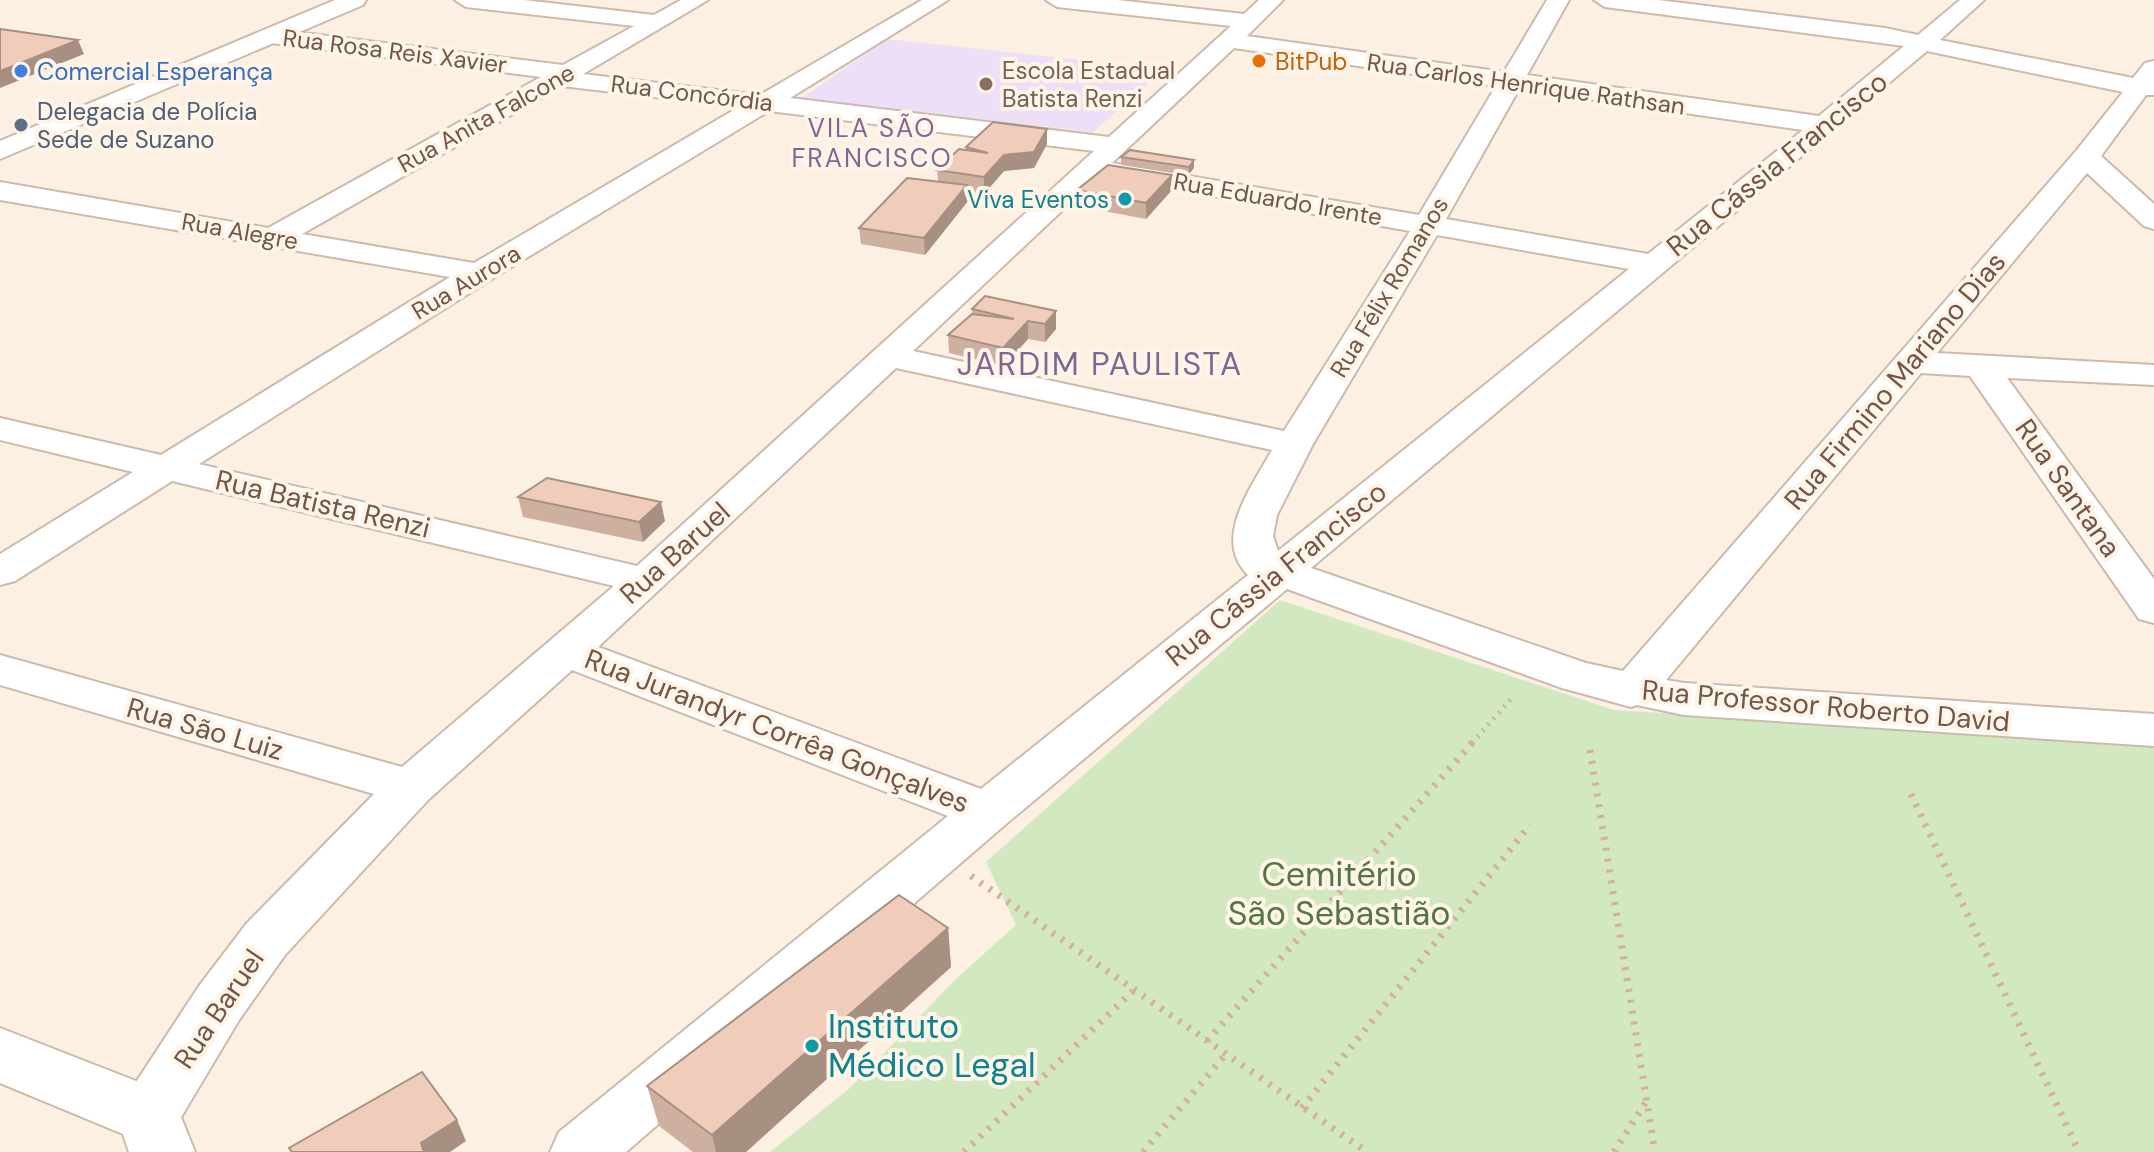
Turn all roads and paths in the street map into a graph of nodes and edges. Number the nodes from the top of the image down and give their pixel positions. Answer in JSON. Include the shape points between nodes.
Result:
{"nodes":[{"id":1,"x":355,"y":0,"type":"edge"},
{"id":2,"x":466,"y":0,"type":"edge"},
{"id":3,"x":697,"y":0,"type":"edge"},
{"id":4,"x":937,"y":0,"type":"edge"},
{"id":5,"x":1057,"y":0,"type":"edge"},
{"id":6,"x":1272,"y":0,"type":"edge"},
{"id":7,"x":1558,"y":0,"type":"edge"},
{"id":8,"x":1605,"y":0,"type":"edge"},
{"id":9,"x":1973,"y":0,"type":"edge"},
{"id":10,"x":1248,"y":21,"type":"junction"},
{"id":11,"x":659,"y":22,"type":"junction"},
{"id":12,"x":271,"y":36,"type":"junction"},
{"id":13,"x":1228,"y":40,"type":"junction"},
{"id":14,"x":1923,"y":44,"type":"junction"},
{"id":15,"x":562,"y":75,"type":"junction"},
{"id":16,"x":2148,"y":81,"type":"edge"},
{"id":17,"x":1508,"y":82,"type":"junction"},
{"id":18,"x":766,"y":102,"type":"junction"},
{"id":19,"x":1825,"y":125,"type":"junction"},
{"id":20,"x":0,"y":151,"type":"edge"},
{"id":21,"x":1102,"y":156,"type":"junction"},
{"id":22,"x":2086,"y":157,"type":"junction"},
{"id":23,"x":0,"y":191,"type":"edge"},
{"id":24,"x":2154,"y":220,"type":"edge"},
{"id":25,"x":1428,"y":225,"type":"junction"},
{"id":26,"x":274,"y":237,"type":"junction"},
{"id":27,"x":1654,"y":264,"type":"junction"},
{"id":28,"x":479,"y":273,"type":"junction"},
{"id":29,"x":888,"y":356,"type":"junction"},
{"id":30,"x":1910,"y":362,"type":"junction"},
{"id":31,"x":1982,"y":368,"type":"junction"},
{"id":32,"x":2154,"y":375,"type":"edge"},
{"id":33,"x":0,"y":429,"type":"edge"},
{"id":34,"x":1294,"y":444,"type":"junction"},
{"id":35,"x":167,"y":467,"type":"junction"},
{"id":36,"x":1278,"y":571,"type":"junction"},
{"id":37,"x":0,"y":572,"type":"edge"},
{"id":38,"x":646,"y":581,"type":"junction"},
{"id":39,"x":2154,"y":609,"type":"edge"},
{"id":40,"x":566,"y":651,"type":"junction"},
{"id":41,"x":0,"y":670,"type":"edge"},
{"id":42,"x":1631,"y":691,"type":"junction"},
{"id":43,"x":1511,"y":699,"type":"dead end"},
{"id":44,"x":2154,"y":730,"type":"edge"},
{"id":45,"x":1590,"y":750,"type":"dead end"},
{"id":46,"x":411,"y":787,"type":"junction"},
{"id":47,"x":1911,"y":794,"type":"dead end"},
{"id":48,"x":988,"y":811,"type":"junction"},
{"id":49,"x":1530,"y":825,"type":"dead end"},
{"id":50,"x":938,"y":853,"type":"junction"},
{"id":51,"x":1133,"y":991,"type":"junction"},
{"id":52,"x":1207,"y":1041,"type":"junction"},
{"id":53,"x":1226,"y":1054,"type":"junction"},
{"id":54,"x":0,"y":1055,"type":"edge"},
{"id":55,"x":1647,"y":1100,"type":"junction"},
{"id":56,"x":1302,"y":1108,"type":"junction"},
{"id":57,"x":156,"y":1133,"type":"edge"},
{"id":58,"x":1363,"y":1151,"type":"edge"},
{"id":59,"x":581,"y":1152,"type":"edge"},
{"id":60,"x":964,"y":1152,"type":"edge"},
{"id":61,"x":1143,"y":1152,"type":"edge"},
{"id":62,"x":1614,"y":1152,"type":"edge"},
{"id":63,"x":1655,"y":1152,"type":"edge"},
{"id":64,"x":2079,"y":1152,"type":"edge"}],
"edges":[{"from":1,"to":12,"type":"main road"},
{"from":2,"to":11,"type":"street"},
{"from":3,"to":11,"type":"street","name":"Rua Anita Falcone"},
{"from":4,"to":18,"type":"street","name":"Rua Aurora"},
{"from":5,"to":10,"type":"street"},
{"from":6,"to":10,"type":"street","name":"Rua Baruel"},
{"from":7,"to":17,"type":"street","name":"Rua Félix Romanos"},
{"from":8,"to":14,"type":"street","via":[[1844,22]]},
{"from":9,"to":14,"type":"street","name":"Rua Cássia Francisco"},
{"from":10,"to":13,"type":"street","name":"Rua Baruel"},
{"from":11,"to":15,"type":"street","name":"Rua Anita Falcone"},
{"from":12,"to":15,"type":"street","name":"Rua Rosa Reis Xavier"},
{"from":12,"to":20,"type":"main road"},
{"from":13,"to":17,"type":"street","name":"Rua Carlos Henrique Rathsan"},
{"from":13,"to":21,"type":"street","name":"Rua Baruel"},
{"from":14,"to":16,"type":"street"},
{"from":14,"to":19,"type":"street","name":"Rua Cássia Francisco"},
{"from":15,"to":18,"type":"street","name":"Rua Concórdia"},
{"from":15,"to":26,"type":"street","name":"Rua Anita Falcone"},
{"from":16,"to":22,"type":"street","name":"Rua Firmino Mariano Dias"},
{"from":17,"to":19,"type":"street","name":"Rua Carlos Henrique Rathsan"},
{"from":17,"to":25,"type":"street","name":"Rua Félix Romanos"},
{"from":18,"to":21,"type":"street","name":"Rua Concórdia"},
{"from":18,"to":28,"type":"street","name":"Rua Aurora"},
{"from":19,"to":27,"type":"street","name":"Rua Cássia Francisco"},
{"from":21,"to":25,"type":"street","name":"Rua Eduardo Irente"},
{"from":21,"to":29,"type":"street","name":"Rua Baruel"},
{"from":22,"to":24,"type":"street"},
{"from":22,"to":30,"type":"street","name":"Rua Firmino Mariano Dias"},
{"from":23,"to":26,"type":"street","name":"Rua Alegre"},
{"from":25,"to":27,"type":"street","name":"Rua Eduardo Irente"},
{"from":25,"to":34,"type":"street","name":"Rua Félix Romanos"},
{"from":26,"to":28,"type":"street","name":"Rua Alegre"},
{"from":27,"to":36,"type":"street","name":"Rua Cássia Francisco"},
{"from":28,"to":35,"type":"street","name":"Rua Aurora"},
{"from":29,"to":34,"type":"street"},
{"from":29,"to":38,"type":"street","name":"Rua Baruel"},
{"from":30,"to":31,"type":"street"},
{"from":30,"to":42,"type":"street","name":"Rua Firmino Mariano Dias"},
{"from":31,"to":32,"type":"street"},
{"from":31,"to":39,"type":"street","name":"Rua Santana"},
{"from":33,"to":35,"type":"street","name":"Rua Batista Renzi"},
{"from":34,"to":36,"type":"street","name":"Rua Félix Romanos","via":[[1257,515],[1253,536],[1261,565]]},
{"from":35,"to":37,"type":"street","name":"Rua Aurora"},
{"from":35,"to":38,"type":"street","name":"Rua Batista Renzi"},
{"from":36,"to":42,"type":"street","name":"Rua Professor Roberto David"},
{"from":36,"to":48,"type":"street","name":"Rua Cássia Francisco"},
{"from":38,"to":40,"type":"street","name":"Rua Baruel"},
{"from":40,"to":46,"type":"street","name":"Rua Baruel"},
{"from":40,"to":48,"type":"street","name":"Rua Jurandyr Corrêa Gonçalves"},
{"from":41,"to":46,"type":"street","name":"Rua São Luiz"},
{"from":42,"to":44,"type":"street","name":"Rua Professor Roberto David","via":[[1684,699]]},
{"from":43,"to":52,"type":"path"},
{"from":45,"to":55,"type":"path"},
{"from":46,"to":57,"type":"street","name":"Rua Baruel","via":[[266,939],[219,1003]]},
{"from":47,"to":64,"type":"path"},
{"from":48,"to":50,"type":"street","name":"Rua Cássia Francisco"},
{"from":49,"to":56,"type":"path"},
{"from":50,"to":51,"type":"path"},
{"from":50,"to":59,"type":"street","name":"Rua Cássia Francisco"},
{"from":51,"to":52,"type":"path"},
{"from":51,"to":60,"type":"path"},
{"from":52,"to":53,"type":"path"},
{"from":53,"to":56,"type":"path"},
{"from":53,"to":61,"type":"path"},
{"from":54,"to":57,"type":"main road"},
{"from":55,"to":62,"type":"path"},
{"from":55,"to":63,"type":"path"},
{"from":56,"to":58,"type":"path"}]}
